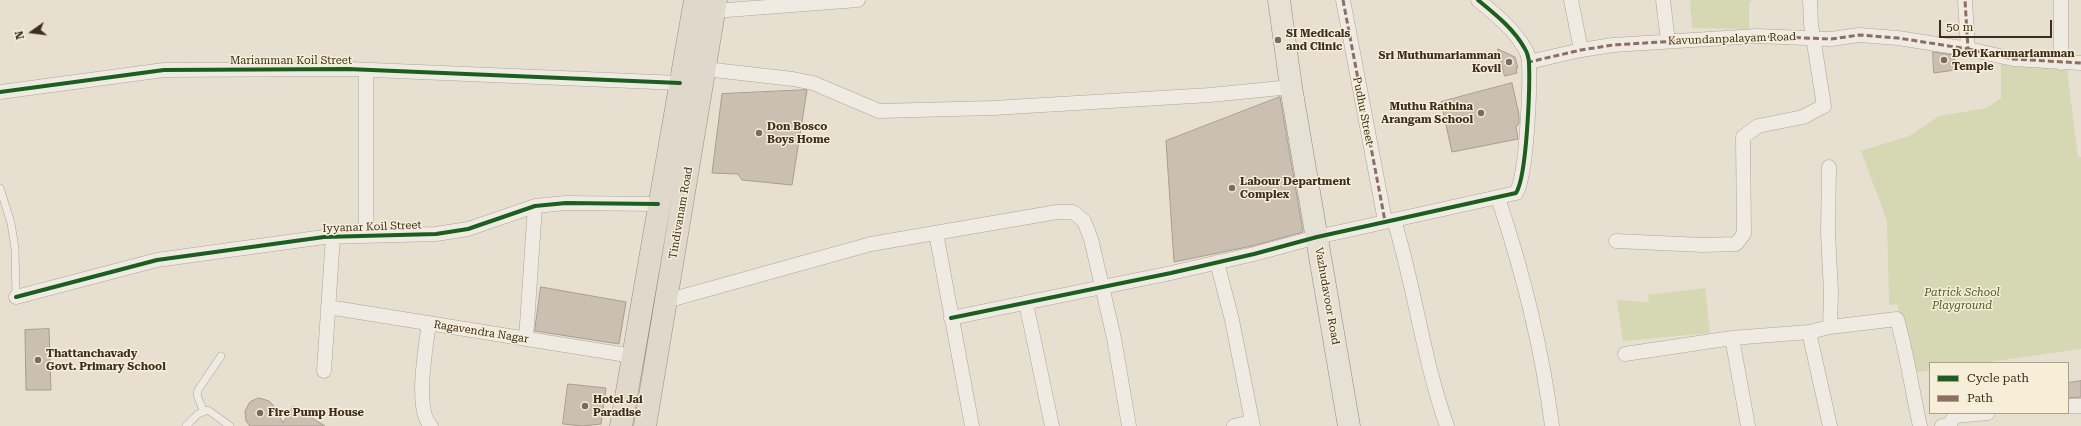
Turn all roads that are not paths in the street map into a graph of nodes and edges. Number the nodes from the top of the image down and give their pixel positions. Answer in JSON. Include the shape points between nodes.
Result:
{"nodes":[{"id":1,"x":858,"y":0,"type":"edge"},
{"id":2,"x":1279,"y":0,"type":"edge"},
{"id":3,"x":1343,"y":0,"type":"edge"},
{"id":4,"x":1478,"y":0,"type":"edge"},
{"id":5,"x":1572,"y":0,"type":"edge"},
{"id":6,"x":1663,"y":0,"type":"edge"},
{"id":7,"x":1810,"y":0,"type":"edge"},
{"id":8,"x":1964,"y":0,"type":"edge"},
{"id":9,"x":2061,"y":0,"type":"edge"},
{"id":10,"x":694,"y":2,"type":"edge"},
{"id":11,"x":719,"y":6,"type":"edge"},
{"id":12,"x":1813,"y":37,"type":"junction"},
{"id":13,"x":1668,"y":41,"type":"junction"},
{"id":14,"x":1580,"y":50,"type":"junction"},
{"id":15,"x":1968,"y":50,"type":"junction"},
{"id":16,"x":1529,"y":62,"type":"junction"},
{"id":17,"x":2061,"y":63,"type":"junction"},
{"id":18,"x":2081,"y":63,"type":"edge"},
{"id":19,"x":705,"y":69,"type":"junction"},
{"id":20,"x":366,"y":70,"type":"junction"},
{"id":21,"x":680,"y":83,"type":"junction"},
{"id":22,"x":1290,"y":87,"type":"junction"},
{"id":23,"x":1,"y":89,"type":"edge"},
{"id":24,"x":1829,"y":167,"type":"dead end"},
{"id":25,"x":0,"y":188,"type":"edge"},
{"id":26,"x":1498,"y":198,"type":"junction"},
{"id":27,"x":658,"y":204,"type":"junction"},
{"id":28,"x":535,"y":206,"type":"junction"},
{"id":29,"x":1390,"y":221,"type":"junction"},
{"id":30,"x":936,"y":233,"type":"junction"},
{"id":31,"x":366,"y":235,"type":"junction"},
{"id":32,"x":333,"y":236,"type":"junction"},
{"id":33,"x":1317,"y":237,"type":"junction"},
{"id":34,"x":1616,"y":242,"type":"dead end"},
{"id":35,"x":1217,"y":262,"type":"junction"},
{"id":36,"x":1102,"y":287,"type":"junction"},
{"id":37,"x":16,"y":297,"type":"joint"},
{"id":38,"x":666,"y":300,"type":"junction"},
{"id":39,"x":1026,"y":303,"type":"junction"},
{"id":40,"x":328,"y":307,"type":"junction"},
{"id":41,"x":951,"y":318,"type":"junction"},
{"id":42,"x":429,"y":323,"type":"junction"},
{"id":43,"x":1830,"y":327,"type":"junction"},
{"id":44,"x":1809,"y":332,"type":"junction"},
{"id":45,"x":1732,"y":338,"type":"junction"},
{"id":46,"x":526,"y":339,"type":"junction"},
{"id":47,"x":1625,"y":354,"type":"dead end"},
{"id":48,"x":221,"y":356,"type":"dead end"},
{"id":49,"x":633,"y":356,"type":"junction"},
{"id":50,"x":324,"y":370,"type":"dead end"},
{"id":51,"x":2069,"y":406,"type":"edge"},
{"id":52,"x":2081,"y":406,"type":"edge"},
{"id":53,"x":203,"y":410,"type":"junction"},
{"id":54,"x":1977,"y":414,"type":"edge"},
{"id":55,"x":1252,"y":424,"type":"edge"},
{"id":56,"x":186,"y":426,"type":"edge"},
{"id":57,"x":230,"y":426,"type":"edge"},
{"id":58,"x":431,"y":426,"type":"edge"},
{"id":59,"x":621,"y":426,"type":"edge"},
{"id":60,"x":645,"y":426,"type":"edge"},
{"id":61,"x":972,"y":426,"type":"edge"},
{"id":62,"x":1052,"y":426,"type":"edge"},
{"id":63,"x":1130,"y":426,"type":"edge"},
{"id":64,"x":1234,"y":426,"type":"edge"},
{"id":65,"x":1349,"y":426,"type":"edge"},
{"id":66,"x":1447,"y":426,"type":"edge"},
{"id":67,"x":1552,"y":426,"type":"edge"},
{"id":68,"x":1748,"y":426,"type":"edge"},
{"id":69,"x":1830,"y":426,"type":"edge"},
{"id":70,"x":1920,"y":426,"type":"edge"},
{"id":71,"x":1947,"y":426,"type":"edge"}],
"edges":[{"from":1,"to":11,"type":"street"},
{"from":2,"to":22,"type":"main road","name":"Vazhudavoor Road"},
{"from":3,"to":29,"type":"street","name":"Pudhu Street"},
{"from":4,"to":16,"type":"street","via":[[1499,16],[1525,49]]},
{"from":5,"to":14,"type":"street"},
{"from":6,"to":13,"type":"street"},
{"from":7,"to":12,"type":"street"},
{"from":8,"to":15,"type":"street"},
{"from":9,"to":17,"type":"street"},
{"from":10,"to":11,"type":"street"},
{"from":10,"to":21,"type":"highway"},
{"from":11,"to":19,"type":"highway","name":"Tindivanam Road"},
{"from":12,"to":13,"type":"street","name":"Kavundanpalayam Road","via":[[1757,36]]},
{"from":12,"to":15,"type":"street","name":"Kavundanpalayam Road","via":[[1898,38]]},
{"from":12,"to":34,"type":"street","via":[[1824,106],[1803,117],[1758,126],[1743,137],[1744,234],[1736,244]]},
{"from":13,"to":14,"type":"street","name":"Kavundanpalayam Road"},
{"from":14,"to":16,"type":"street","name":"Kavundanpalayam Road"},
{"from":15,"to":17,"type":"street","name":"Kavundanpalayam Road","via":[[2013,59]]},
{"from":16,"to":26,"type":"street","via":[[1526,140],[1520,186],[1516,194]]},
{"from":17,"to":18,"type":"street","name":"Kavundanpalayam Road"},
{"from":19,"to":22,"type":"street","via":[[813,83],[879,111],[993,108],[1210,95]]},
{"from":19,"to":38,"type":"highway","name":"Tindivanam Road"},
{"from":20,"to":21,"type":"street","name":"Mariamman Koil Street"},
{"from":20,"to":23,"type":"street","name":"Mariamman Koil Street","via":[[164,70]]},
{"from":20,"to":31,"type":"street"},
{"from":21,"to":27,"type":"highway"},
{"from":22,"to":33,"type":"main road","name":"Vazhudavoor Road"},
{"from":24,"to":43,"type":"street"},
{"from":25,"to":37,"type":"lane","via":[[11,223],[15,248]]},
{"from":26,"to":29,"type":"street"},
{"from":26,"to":67,"type":"street","via":[[1520,270],[1548,394]]},
{"from":27,"to":28,"type":"street","name":"Iyyanar Koil Street","via":[[566,203]]},
{"from":27,"to":49,"type":"highway"},
{"from":28,"to":31,"type":"street","name":"Iyyanar Koil Street","via":[[468,229],[436,234]]},
{"from":28,"to":46,"type":"street"},
{"from":29,"to":33,"type":"street"},
{"from":29,"to":66,"type":"street","name":"Pudhu Street","via":[[1414,293],[1427,358]]},
{"from":30,"to":36,"type":"street","via":[[1057,212],[1073,212],[1084,221],[1091,239]]},
{"from":30,"to":38,"type":"street","via":[[871,244]]},
{"from":30,"to":41,"type":"street"},
{"from":31,"to":32,"type":"street","name":"Iyyanar Koil Street"},
{"from":32,"to":37,"type":"street","name":"Iyyanar Koil Street","via":[[157,260]]},
{"from":32,"to":40,"type":"street"},
{"from":33,"to":35,"type":"street"},
{"from":33,"to":65,"type":"main road","name":"Vazhudavoor Road"},
{"from":35,"to":36,"type":"street"},
{"from":35,"to":55,"type":"street","via":[[1232,320]]},
{"from":36,"to":39,"type":"street"},
{"from":36,"to":63,"type":"street"},
{"from":38,"to":60,"type":"highway","name":"Tindivanam Road"},
{"from":39,"to":41,"type":"street"},
{"from":39,"to":62,"type":"street"},
{"from":40,"to":42,"type":"street","name":"Ragavendra Nagar"},
{"from":40,"to":50,"type":"street"},
{"from":41,"to":61,"type":"street"},
{"from":42,"to":46,"type":"street","name":"Ragavendra Nagar"},
{"from":42,"to":58,"type":"street","via":[[423,381],[424,414]]},
{"from":43,"to":44,"type":"street"},
{"from":43,"to":70,"type":"street","via":[[1896,319],[1906,348]]},
{"from":44,"to":45,"type":"street"},
{"from":44,"to":69,"type":"street"},
{"from":45,"to":47,"type":"street"},
{"from":45,"to":68,"type":"street"},
{"from":46,"to":49,"type":"street","name":"Ragavendra Nagar"},
{"from":48,"to":53,"type":"lane","via":[[198,390],[197,395]]},
{"from":49,"to":59,"type":"highway"},
{"from":51,"to":52,"type":"street"},
{"from":53,"to":56,"type":"lane"},
{"from":53,"to":57,"type":"lane","via":[[213,412]]},
{"from":54,"to":71,"type":"street","via":[[1955,416]]},
{"from":55,"to":64,"type":"street"}]}
